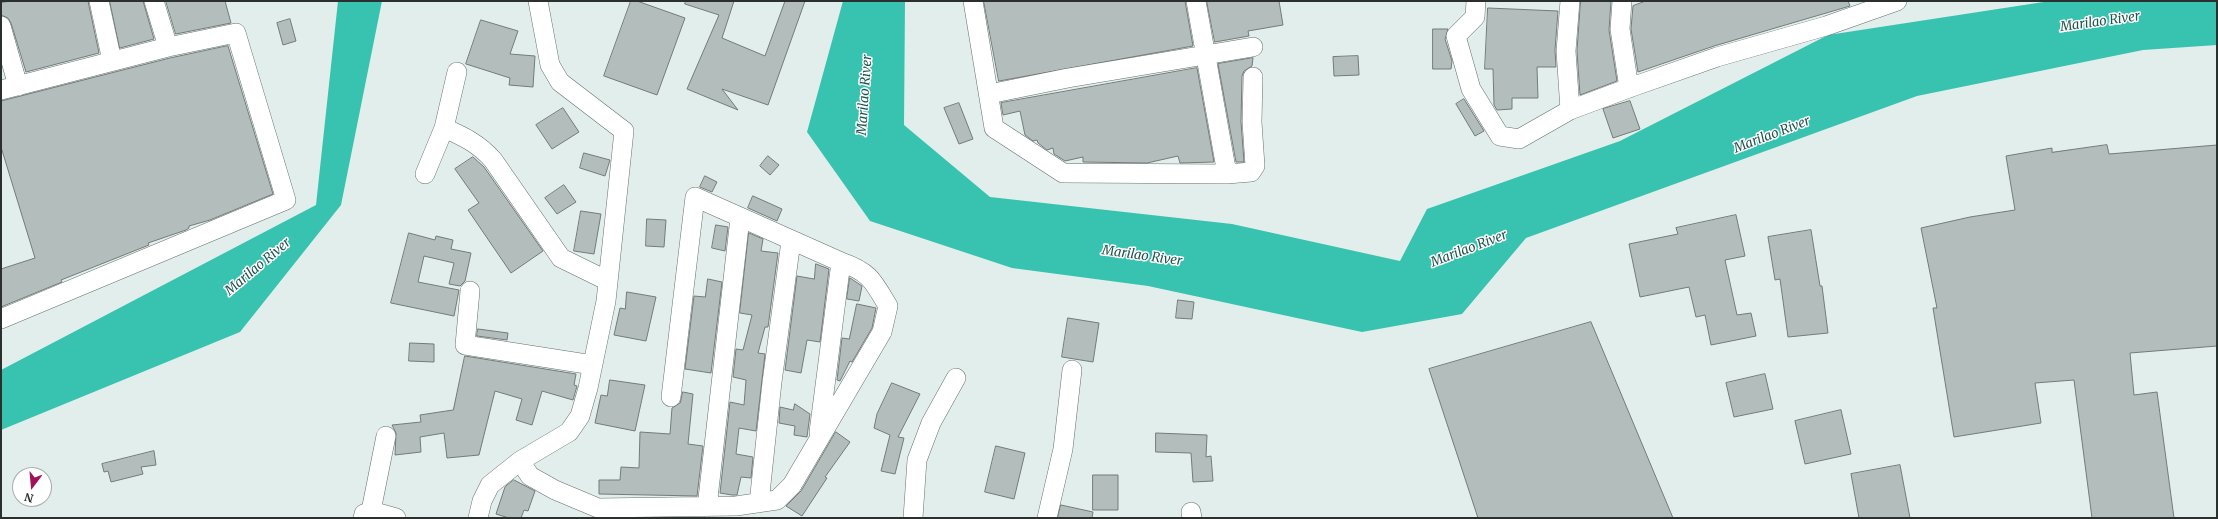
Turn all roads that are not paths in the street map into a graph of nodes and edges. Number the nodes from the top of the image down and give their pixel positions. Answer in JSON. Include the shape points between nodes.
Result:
{"nodes":[{"id":1,"x":99,"y":1,"type":"edge"},
{"id":2,"x":154,"y":1,"type":"edge"},
{"id":3,"x":538,"y":1,"type":"edge"},
{"id":4,"x":973,"y":1,"type":"edge"},
{"id":5,"x":1196,"y":1,"type":"edge"},
{"id":6,"x":1476,"y":1,"type":"edge"},
{"id":7,"x":1570,"y":1,"type":"edge"},
{"id":8,"x":1622,"y":1,"type":"edge"},
{"id":9,"x":1889,"y":2,"type":"edge"},
{"id":10,"x":1,"y":26,"type":"edge"},
{"id":11,"x":168,"y":47,"type":"junction"},
{"id":12,"x":1253,"y":47,"type":"dead end"},
{"id":13,"x":1207,"y":54,"type":"junction"},
{"id":14,"x":112,"y":61,"type":"junction"},
{"id":15,"x":457,"y":72,"type":"dead end"},
{"id":16,"x":1253,"y":77,"type":"dead end"},
{"id":17,"x":9,"y":88,"type":"edge"},
{"id":18,"x":1629,"y":88,"type":"junction"},
{"id":19,"x":989,"y":94,"type":"junction"},
{"id":20,"x":1570,"y":110,"type":"junction"},
{"id":21,"x":444,"y":128,"type":"junction"},
{"id":22,"x":426,"y":174,"type":"dead end"},
{"id":23,"x":1226,"y":174,"type":"junction"},
{"id":24,"x":740,"y":218,"type":"junction"},
{"id":25,"x":791,"y":241,"type":"junction"},
{"id":26,"x":841,"y":262,"type":"junction"},
{"id":27,"x":608,"y":280,"type":"junction"},
{"id":28,"x":470,"y":292,"type":"dead end"},
{"id":29,"x":1,"y":319,"type":"edge"},
{"id":30,"x":593,"y":365,"type":"junction"},
{"id":31,"x":1072,"y":370,"type":"dead end"},
{"id":32,"x":956,"y":378,"type":"dead end"},
{"id":33,"x":671,"y":397,"type":"dead end"},
{"id":34,"x":386,"y":436,"type":"dead end"},
{"id":35,"x":818,"y":441,"type":"junction"},
{"id":36,"x":520,"y":461,"type":"junction"},
{"id":37,"x":759,"y":503,"type":"junction"},
{"id":38,"x":707,"y":507,"type":"junction"},
{"id":39,"x":598,"y":513,"type":"edge"},
{"id":40,"x":367,"y":515,"type":"edge"},
{"id":41,"x":396,"y":518,"type":"edge"},
{"id":42,"x":478,"y":518,"type":"edge"},
{"id":43,"x":912,"y":518,"type":"edge"},
{"id":44,"x":1047,"y":518,"type":"edge"}],
"edges":[{"from":1,"to":14,"type":"street"},
{"from":2,"to":11,"type":"street"},
{"from":3,"to":27,"type":"street","via":[[550,65],[560,82],[624,131]]},
{"from":4,"to":19,"type":"street"},
{"from":5,"to":13,"type":"street"},
{"from":6,"to":20,"type":"street","via":[[1475,17],[1456,36],[1471,89],[1500,136],[1519,139]]},
{"from":7,"to":20,"type":"street","via":[[1566,51]]},
{"from":8,"to":18,"type":"street","via":[[1620,29]]},
{"from":9,"to":18,"type":"street","via":[[1826,26],[1717,57]]},
{"from":10,"to":17,"type":"street"},
{"from":11,"to":14,"type":"street"},
{"from":11,"to":29,"type":"street","via":[[236,33],[286,200]]},
{"from":12,"to":13,"type":"street"},
{"from":13,"to":19,"type":"street"},
{"from":13,"to":23,"type":"street"},
{"from":14,"to":17,"type":"street"},
{"from":15,"to":21,"type":"street"},
{"from":16,"to":23,"type":"street","via":[[1254,170]]},
{"from":18,"to":20,"type":"street"},
{"from":19,"to":23,"type":"street","via":[[994,128],[1063,173]]},
{"from":21,"to":22,"type":"street"},
{"from":21,"to":27,"type":"street","via":[[482,148],[493,160],[561,258]]},
{"from":24,"to":25,"type":"street"},
{"from":24,"to":33,"type":"street","via":[[695,197]]},
{"from":24,"to":38,"type":"street"},
{"from":25,"to":26,"type":"street"},
{"from":25,"to":37,"type":"street"},
{"from":26,"to":35,"type":"street"},
{"from":26,"to":35,"type":"street","via":[[861,269],[888,306],[882,332]]},
{"from":27,"to":30,"type":"street"},
{"from":28,"to":30,"type":"street","via":[[465,346]]},
{"from":30,"to":36,"type":"street","via":[[580,416],[569,432]]},
{"from":31,"to":44,"type":"street","via":[[1063,449]]},
{"from":32,"to":43,"type":"street","via":[[931,423],[917,460]]},
{"from":34,"to":40,"type":"street"},
{"from":35,"to":37,"type":"street","via":[[792,485],[777,500]]},
{"from":36,"to":39,"type":"street","via":[[530,476]]},
{"from":36,"to":42,"type":"street","via":[[490,485],[482,501]]},
{"from":37,"to":38,"type":"street"},
{"from":38,"to":39,"type":"street"},
{"from":40,"to":41,"type":"street"}]}
